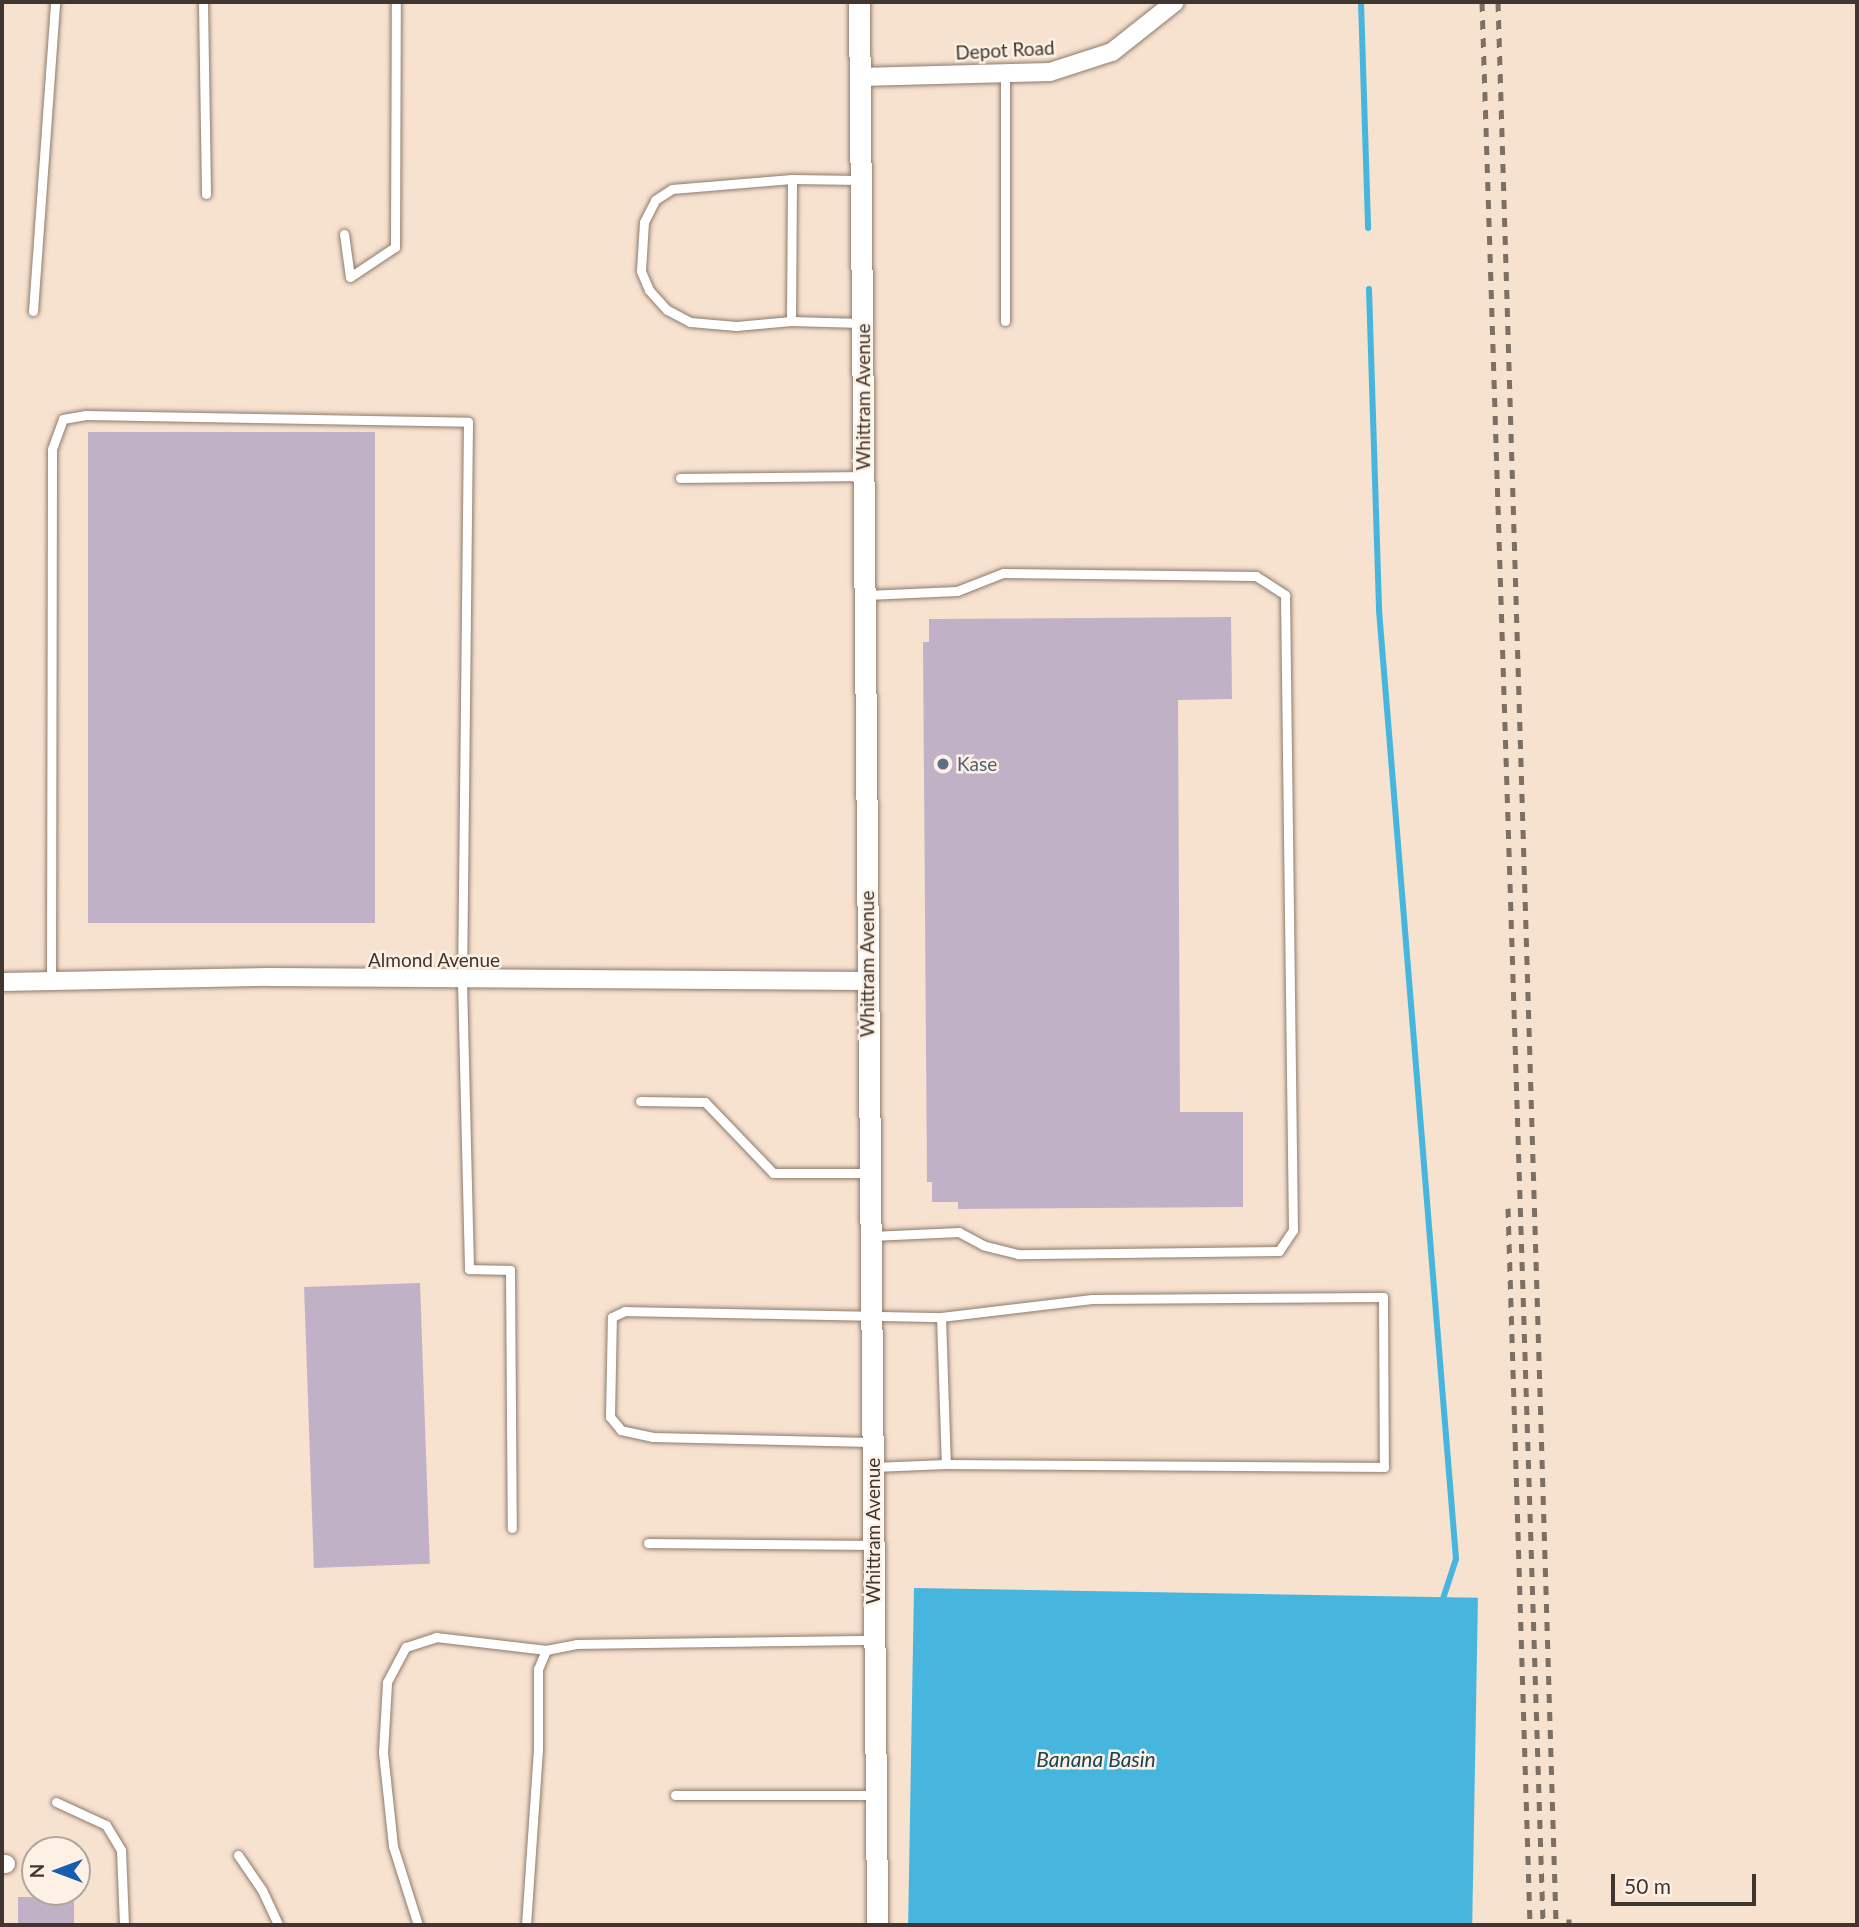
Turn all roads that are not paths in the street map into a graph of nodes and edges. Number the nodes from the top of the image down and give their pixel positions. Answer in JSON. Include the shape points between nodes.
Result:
{"nodes":[{"id":1,"x":55,"y":2,"type":"edge"},
{"id":2,"x":203,"y":2,"type":"edge"},
{"id":3,"x":396,"y":2,"type":"edge"},
{"id":4,"x":859,"y":2,"type":"edge"},
{"id":5,"x":1175,"y":2,"type":"edge"},
{"id":6,"x":1006,"y":73,"type":"junction"},
{"id":7,"x":860,"y":77,"type":"junction"},
{"id":8,"x":792,"y":179,"type":"junction"},
{"id":9,"x":861,"y":180,"type":"junction"},
{"id":10,"x":206,"y":194,"type":"dead end"},
{"id":11,"x":345,"y":234,"type":"dead end"},
{"id":12,"x":33,"y":312,"type":"dead end"},
{"id":13,"x":791,"y":321,"type":"junction"},
{"id":14,"x":1004,"y":321,"type":"dead end"},
{"id":15,"x":862,"y":323,"type":"junction"},
{"id":16,"x":863,"y":475,"type":"junction"},
{"id":17,"x":680,"y":478,"type":"dead end"},
{"id":18,"x":864,"y":595,"type":"junction"},
{"id":19,"x":462,"y":981,"type":"junction"},
{"id":20,"x":867,"y":981,"type":"junction"},
{"id":21,"x":2,"y":982,"type":"edge"},
{"id":22,"x":51,"y":982,"type":"junction"},
{"id":23,"x":640,"y":1101,"type":"dead end"},
{"id":24,"x":869,"y":1173,"type":"junction"},
{"id":25,"x":869,"y":1236,"type":"junction"},
{"id":26,"x":870,"y":1316,"type":"junction"},
{"id":27,"x":941,"y":1317,"type":"junction"},
{"id":28,"x":873,"y":1442,"type":"junction"},
{"id":29,"x":946,"y":1464,"type":"junction"},
{"id":30,"x":873,"y":1467,"type":"junction"},
{"id":31,"x":512,"y":1528,"type":"dead end"},
{"id":32,"x":648,"y":1543,"type":"dead end"},
{"id":33,"x":873,"y":1545,"type":"junction"},
{"id":34,"x":874,"y":1640,"type":"junction"},
{"id":35,"x":546,"y":1650,"type":"junction"},
{"id":36,"x":675,"y":1795,"type":"dead end"},
{"id":37,"x":874,"y":1795,"type":"junction"},
{"id":38,"x":56,"y":1802,"type":"dead end"},
{"id":39,"x":238,"y":1855,"type":"dead end"},
{"id":40,"x":124,"y":1925,"type":"edge"},
{"id":41,"x":278,"y":1925,"type":"edge"},
{"id":42,"x":418,"y":1925,"type":"edge"},
{"id":43,"x":526,"y":1925,"type":"edge"},
{"id":44,"x":877,"y":1925,"type":"edge"}],
"edges":[{"from":1,"to":12,"type":"lane"},
{"from":2,"to":10,"type":"lane"},
{"from":3,"to":11,"type":"lane","via":[[395,247],[350,277]]},
{"from":4,"to":7,"type":"street","name":"Whittram Avenue"},
{"from":5,"to":6,"type":"street","name":"Depot Road","via":[[1112,52],[1050,72]]},
{"from":6,"to":7,"type":"street","name":"Depot Road"},
{"from":6,"to":14,"type":"lane"},
{"from":7,"to":9,"type":"street","name":"Whittram Avenue"},
{"from":8,"to":9,"type":"lane"},
{"from":8,"to":13,"type":"lane"},
{"from":8,"to":13,"type":"lane","via":[[672,189],[655,200],[644,222],[641,271],[649,290],[667,310],[690,322],[736,326]]},
{"from":9,"to":15,"type":"street","name":"Whittram Avenue"},
{"from":13,"to":15,"type":"lane"},
{"from":15,"to":16,"type":"street","name":"Whittram Avenue"},
{"from":16,"to":17,"type":"lane"},
{"from":16,"to":18,"type":"street","name":"Whittram Avenue"},
{"from":18,"to":20,"type":"street","name":"Whittram Avenue"},
{"from":18,"to":25,"type":"lane","via":[[957,591],[1003,573],[1256,576],[1285,595],[1293,1230],[1279,1251],[1018,1254],[983,1245],[959,1232]]},
{"from":19,"to":20,"type":"street","name":"Almond Avenue"},
{"from":19,"to":22,"type":"street","name":"Almond Avenue","via":[[269,977]]},
{"from":19,"to":22,"type":"lane","via":[[468,422],[86,415],[62,418],[52,449]]},
{"from":19,"to":31,"type":"lane","via":[[469,1269],[510,1270]]},
{"from":20,"to":24,"type":"street","name":"Whittram Avenue"},
{"from":21,"to":22,"type":"street","name":"Almond Avenue"},
{"from":23,"to":24,"type":"lane","via":[[705,1102],[773,1173]]},
{"from":24,"to":25,"type":"street","name":"Whittram Avenue"},
{"from":25,"to":26,"type":"street","name":"Whittram Avenue"},
{"from":26,"to":27,"type":"lane"},
{"from":26,"to":28,"type":"street","name":"Whittram Avenue"},
{"from":26,"to":28,"type":"lane","via":[[618,1312],[609,1326],[608,1389],[614,1424],[634,1435]]},
{"from":27,"to":29,"type":"lane"},
{"from":27,"to":29,"type":"lane","via":[[1092,1299],[1383,1297],[1384,1467]]},
{"from":28,"to":30,"type":"street","name":"Whittram Avenue"},
{"from":29,"to":30,"type":"lane"},
{"from":30,"to":33,"type":"street","name":"Whittram Avenue"},
{"from":32,"to":33,"type":"lane"},
{"from":33,"to":34,"type":"street","name":"Whittram Avenue"},
{"from":34,"to":35,"type":"lane","via":[[577,1644]]},
{"from":34,"to":37,"type":"street","name":"Whittram Avenue"},
{"from":35,"to":42,"type":"lane","via":[[436,1637],[406,1647],[387,1682],[383,1752],[393,1846]]},
{"from":35,"to":43,"type":"lane","via":[[538,1669],[538,1748]]},
{"from":36,"to":37,"type":"lane"},
{"from":37,"to":44,"type":"street","name":"Whittram Avenue"},
{"from":38,"to":40,"type":"lane","via":[[106,1825],[121,1850]]},
{"from":39,"to":41,"type":"lane"}]}
